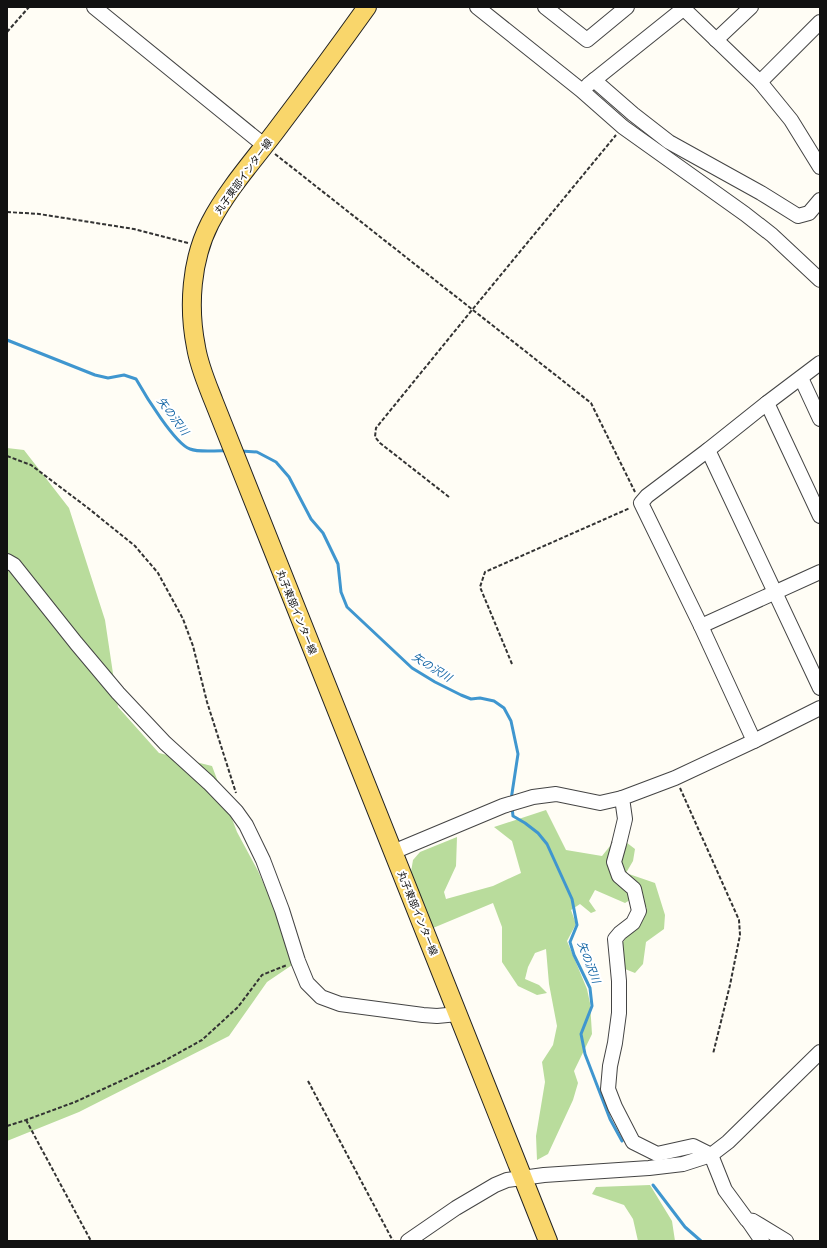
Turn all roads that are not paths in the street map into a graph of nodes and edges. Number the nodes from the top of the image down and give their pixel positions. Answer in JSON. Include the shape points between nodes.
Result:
{"nodes":[{"id":1,"x":94,"y":7,"type":"edge"},
{"id":2,"x":367,"y":7,"type":"edge"},
{"id":3,"x":477,"y":7,"type":"edge"},
{"id":4,"x":545,"y":7,"type":"edge"},
{"id":5,"x":628,"y":7,"type":"edge"},
{"id":6,"x":750,"y":7,"type":"edge"},
{"id":7,"x":683,"y":8,"type":"edge"},
{"id":8,"x":820,"y":22,"type":"edge"},
{"id":9,"x":716,"y":40,"type":"junction"},
{"id":10,"x":594,"y":80,"type":"junction"},
{"id":11,"x":760,"y":82,"type":"junction"},
{"id":12,"x":581,"y":90,"type":"junction"},
{"id":13,"x":265,"y":146,"type":"junction"},
{"id":14,"x":820,"y":167,"type":"edge"},
{"id":15,"x":820,"y":200,"type":"edge"},
{"id":16,"x":820,"y":280,"type":"edge"},
{"id":17,"x":820,"y":363,"type":"edge"},
{"id":18,"x":801,"y":378,"type":"junction"},
{"id":19,"x":767,"y":403,"type":"junction"},
{"id":20,"x":820,"y":419,"type":"edge"},
{"id":21,"x":708,"y":450,"type":"junction"},
{"id":22,"x":820,"y":516,"type":"edge"},
{"id":23,"x":7,"y":561,"type":"edge"},
{"id":24,"x":820,"y":572,"type":"edge"},
{"id":25,"x":776,"y":592,"type":"junction"},
{"id":26,"x":701,"y":626,"type":"junction"},
{"id":27,"x":820,"y":688,"type":"edge"},
{"id":28,"x":820,"y":708,"type":"edge"},
{"id":29,"x":754,"y":741,"type":"junction"},
{"id":30,"x":622,"y":798,"type":"junction"},
{"id":31,"x":393,"y":852,"type":"junction"},
{"id":32,"x":458,"y":1014,"type":"junction"},
{"id":33,"x":820,"y":1052,"type":"edge"},
{"id":34,"x":711,"y":1155,"type":"junction"},
{"id":35,"x":524,"y":1177,"type":"junction"},
{"id":36,"x":747,"y":1220,"type":"junction"},
{"id":37,"x":408,"y":1241,"type":"edge"},
{"id":38,"x":548,"y":1241,"type":"edge"},
{"id":39,"x":762,"y":1241,"type":"edge"},
{"id":40,"x":786,"y":1241,"type":"edge"}],
"edges":[{"from":1,"to":13,"type":"street"},
{"from":2,"to":13,"type":"main road","name":"丸子東部インター線"},
{"from":3,"to":12,"type":"street"},
{"from":4,"to":5,"type":"street","via":[[587,40]]},
{"from":6,"to":9,"type":"street"},
{"from":7,"to":9,"type":"street"},
{"from":7,"to":10,"type":"street"},
{"from":8,"to":11,"type":"street"},
{"from":9,"to":11,"type":"street"},
{"from":10,"to":12,"type":"street"},
{"from":10,"to":15,"type":"street","via":[[669,142],[798,216],[809,213]]},
{"from":11,"to":14,"type":"street","via":[[791,120]]},
{"from":12,"to":16,"type":"street","via":[[623,127],[772,235]]},
{"from":13,"to":31,"type":"main road","name":"丸子東部インター線","via":[[224,201],[210,223],[201,246],[196,263],[192,299],[193,334],[199,362],[214,402]]},
{"from":17,"to":18,"type":"street"},
{"from":18,"to":19,"type":"street"},
{"from":18,"to":20,"type":"street"},
{"from":19,"to":21,"type":"street"},
{"from":19,"to":22,"type":"street"},
{"from":21,"to":25,"type":"street"},
{"from":21,"to":26,"type":"street","via":[[641,503]]},
{"from":23,"to":32,"type":"street","via":[[14,565],[118,693],[165,744],[209,783],[246,825],[263,860],[307,983],[322,996],[340,1004],[423,1015]]},
{"from":24,"to":25,"type":"street"},
{"from":25,"to":26,"type":"street"},
{"from":25,"to":27,"type":"street"},
{"from":26,"to":29,"type":"street"},
{"from":28,"to":29,"type":"street"},
{"from":29,"to":30,"type":"street","via":[[675,778]]},
{"from":30,"to":31,"type":"street","via":[[600,803],[556,794],[533,797],[503,806]]},
{"from":30,"to":34,"type":"street","via":[[625,819],[614,862],[619,876],[634,889],[640,911],[633,923],[615,939],[619,1013],[608,1089],[632,1142],[657,1154],[693,1146]]},
{"from":31,"to":32,"type":"main road","name":"丸子東部インター線"},
{"from":32,"to":35,"type":"main road","name":"丸子東部インター線"},
{"from":33,"to":34,"type":"street","via":[[728,1142]]},
{"from":34,"to":35,"type":"street","via":[[676,1165]]},
{"from":34,"to":36,"type":"street","via":[[725,1190]]},
{"from":35,"to":37,"type":"street","via":[[495,1185]]},
{"from":35,"to":38,"type":"main road","name":"丸子東部インター線"},
{"from":36,"to":39,"type":"street"},
{"from":36,"to":40,"type":"street"}]}
